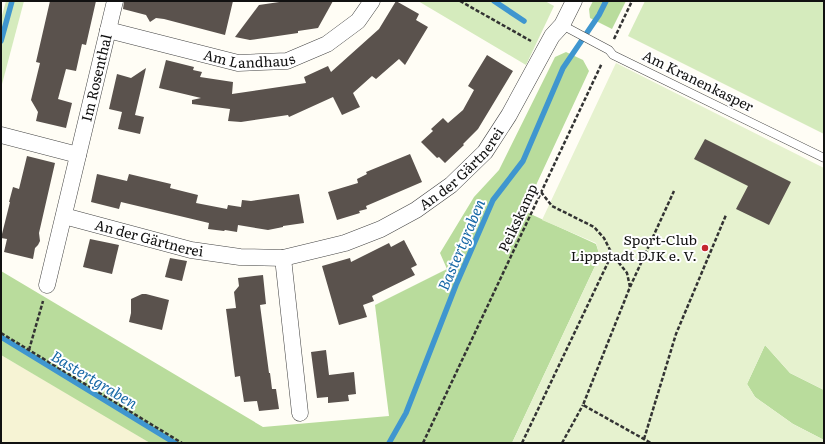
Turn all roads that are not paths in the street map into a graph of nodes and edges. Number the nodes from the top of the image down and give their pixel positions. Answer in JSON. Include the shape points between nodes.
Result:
{"nodes":[{"id":1,"x":115,"y":1,"type":"edge"},
{"id":2,"x":372,"y":1,"type":"edge"},
{"id":3,"x":574,"y":1,"type":"edge"},
{"id":4,"x":569,"y":28,"type":"junction"},
{"id":5,"x":108,"y":30,"type":"junction"},
{"id":6,"x":1,"y":135,"type":"edge"},
{"id":7,"x":78,"y":155,"type":"junction"},
{"id":8,"x":824,"y":158,"type":"edge"},
{"id":9,"x":64,"y":216,"type":"junction"},
{"id":10,"x":283,"y":258,"type":"junction"},
{"id":11,"x":47,"y":285,"type":"road end"},
{"id":12,"x":300,"y":412,"type":"dead end"}],
"edges":[{"from":1,"to":5,"type":"street","name":"Im Rosenthal"},
{"from":2,"to":5,"type":"street","name":"Am Landhaus","via":[[358,21],[327,44],[286,61],[238,63]]},
{"from":3,"to":4,"type":"street","name":"An der Gärtnerei"},
{"from":4,"to":8,"type":"lane","name":"Am Kranenkasper","via":[[609,50],[613,55]]},
{"from":4,"to":10,"type":"street","name":"An der Gärtnerei","via":[[552,36],[509,115],[485,152],[451,185],[416,210],[381,228],[344,243]]},
{"from":5,"to":7,"type":"street","name":"Im Rosenthal"},
{"from":6,"to":7,"type":"street"},
{"from":7,"to":9,"type":"street","name":"Im Rosenthal"},
{"from":9,"to":10,"type":"street","name":"An der Gärtnerei","via":[[191,250],[240,257]]},
{"from":9,"to":11,"type":"street","name":"Im Rosenthal"},
{"from":10,"to":12,"type":"street"}]}
